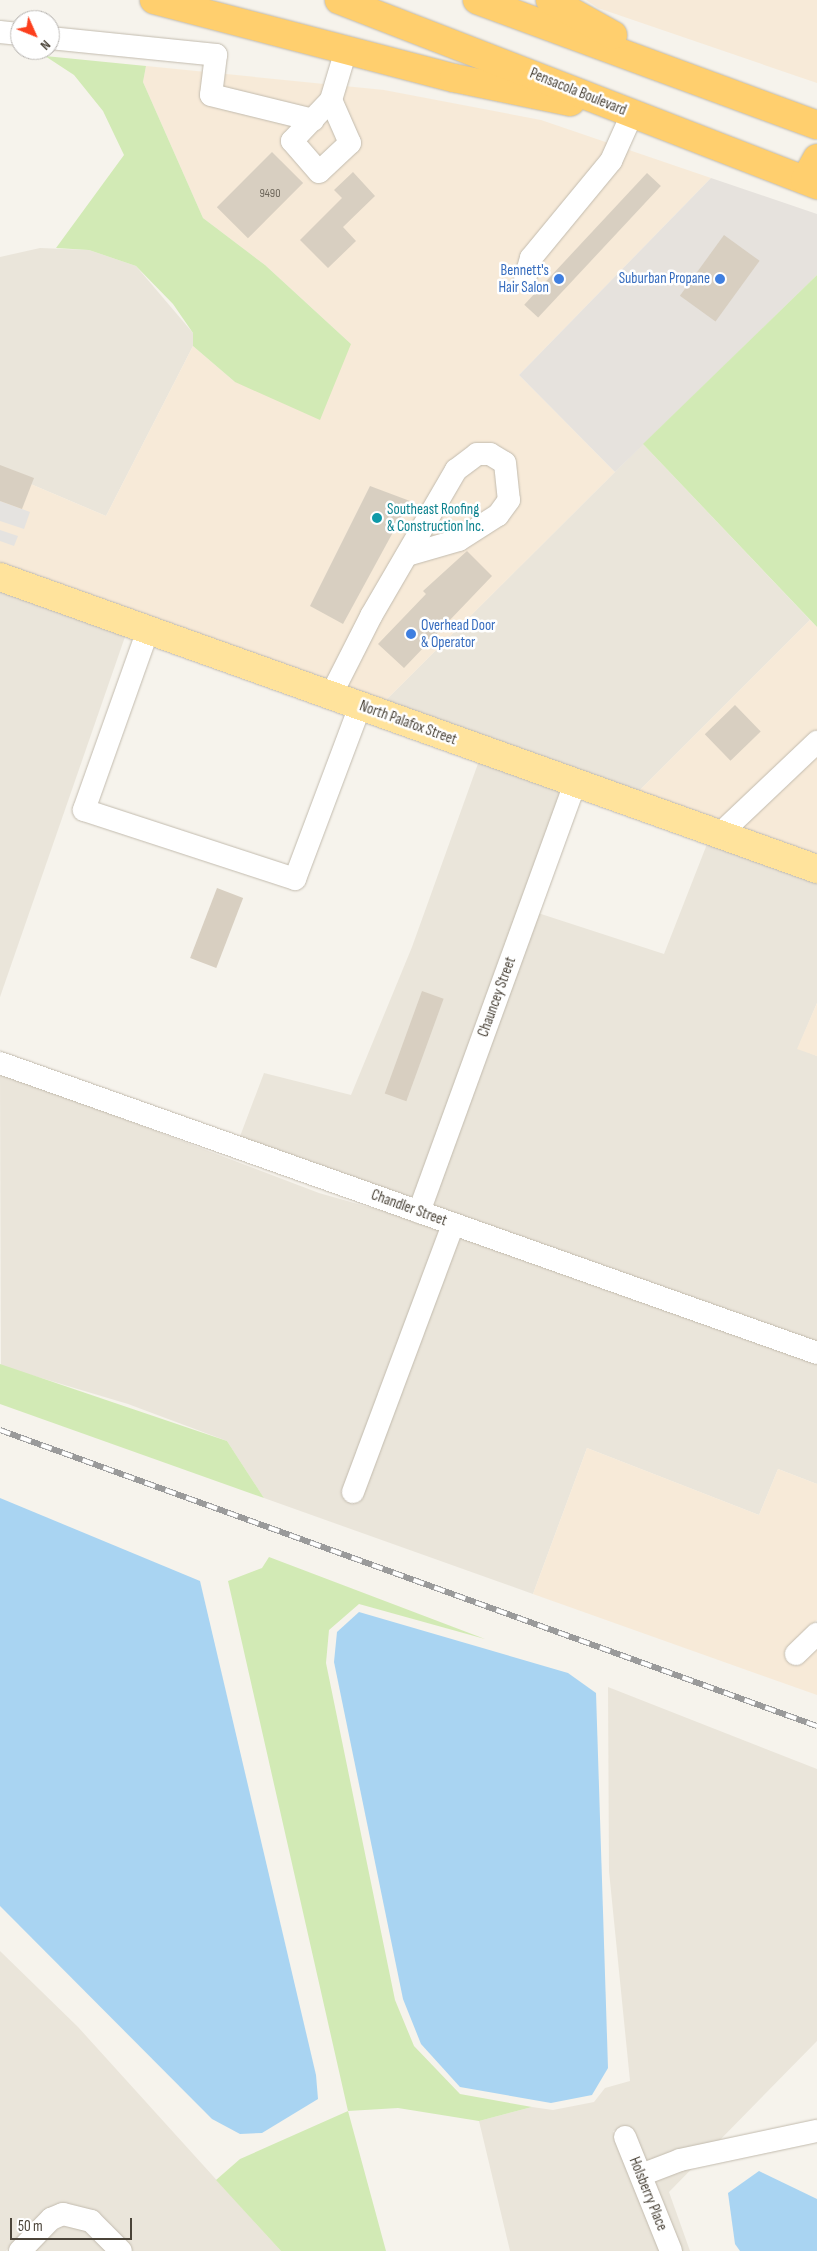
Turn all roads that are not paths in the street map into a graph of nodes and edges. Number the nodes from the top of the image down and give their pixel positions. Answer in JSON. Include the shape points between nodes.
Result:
{"nodes":[{"id":1,"x":154,"y":0,"type":"edge"},
{"id":2,"x":339,"y":0,"type":"edge"},
{"id":3,"x":477,"y":0,"type":"edge"},
{"id":4,"x":563,"y":3,"type":"edge"},
{"id":5,"x":60,"y":39,"type":"edge"},
{"id":6,"x":346,"y":50,"type":"junction"},
{"id":7,"x":676,"y":71,"type":"junction"},
{"id":8,"x":331,"y":100,"type":"junction"},
{"id":9,"x":632,"y":114,"type":"junction"},
{"id":10,"x":313,"y":120,"type":"junction"},
{"id":11,"x":817,"y":125,"type":"edge"},
{"id":12,"x":813,"y":174,"type":"edge"},
{"id":13,"x":525,"y":279,"type":"dead end"},
{"id":14,"x":407,"y":555,"type":"junction"},
{"id":15,"x":0,"y":577,"type":"edge"},
{"id":16,"x":148,"y":630,"type":"junction"},
{"id":17,"x":330,"y":695,"type":"junction"},
{"id":18,"x":360,"y":706,"type":"junction"},
{"id":19,"x":817,"y":742,"type":"edge"},
{"id":20,"x":575,"y":783,"type":"junction"},
{"id":21,"x":720,"y":834,"type":"junction"},
{"id":22,"x":817,"y":869,"type":"edge"},
{"id":23,"x":0,"y":1063,"type":"edge"},
{"id":24,"x":419,"y":1212,"type":"junction"},
{"id":25,"x":453,"y":1224,"type":"junction"},
{"id":26,"x":817,"y":1353,"type":"edge"},
{"id":27,"x":353,"y":1492,"type":"dead end"},
{"id":28,"x":817,"y":1634,"type":"edge"},
{"id":29,"x":796,"y":1654,"type":"dead end"},
{"id":30,"x":817,"y":2131,"type":"edge"},
{"id":31,"x":625,"y":2137,"type":"dead end"},
{"id":32,"x":641,"y":2175,"type":"junction"},
{"id":33,"x":20,"y":2251,"type":"edge"},
{"id":34,"x":121,"y":2251,"type":"edge"},
{"id":35,"x":671,"y":2251,"type":"edge"}],
"edges":[{"from":1,"to":6,"type":"highway"},
{"from":2,"to":9,"type":"highway","name":"Pensacola Boulevard"},
{"from":3,"to":7,"type":"highway"},
{"from":4,"to":7,"type":"highway"},
{"from":5,"to":10,"type":"street","via":[[216,56],[210,95]]},
{"from":6,"to":8,"type":"street"},
{"from":6,"to":9,"type":"highway","via":[[454,78]]},
{"from":7,"to":11,"type":"highway"},
{"from":8,"to":10,"type":"street"},
{"from":8,"to":10,"type":"street","via":[[350,143],[319,172],[292,142]]},
{"from":9,"to":12,"type":"highway","name":"Pensacola Boulevard"},
{"from":9,"to":13,"type":"street","via":[[610,161],[531,258]]},
{"from":14,"to":14,"type":"street","via":[[456,470],[467,459],[490,454],[505,462],[509,500],[498,515],[459,540]]},
{"from":14,"to":17,"type":"street"},
{"from":15,"to":16,"type":"main road","name":"North Palafox Street"},
{"from":16,"to":17,"type":"main road","name":"North Palafox Street"},
{"from":16,"to":18,"type":"street","via":[[84,810],[295,879]]},
{"from":17,"to":18,"type":"main road","name":"North Palafox Street"},
{"from":18,"to":20,"type":"main road","name":"North Palafox Street"},
{"from":19,"to":21,"type":"street","via":[[731,819]]},
{"from":20,"to":21,"type":"main road","name":"North Palafox Street"},
{"from":20,"to":24,"type":"street","name":"Chauncey Street"},
{"from":21,"to":22,"type":"main road","name":"North Palafox Street"},
{"from":23,"to":24,"type":"street","name":"Chandler Street"},
{"from":24,"to":25,"type":"street","name":"Chandler Street"},
{"from":25,"to":26,"type":"street","name":"Chandler Street"},
{"from":25,"to":27,"type":"street"},
{"from":28,"to":29,"type":"street"},
{"from":30,"to":32,"type":"street","via":[[680,2160]]},
{"from":31,"to":32,"type":"street","name":"Holsberry Place"},
{"from":32,"to":35,"type":"street","name":"Holsberry Place"},
{"from":33,"to":34,"type":"street","via":[[51,2219],[63,2214],[91,2220]]}]}
